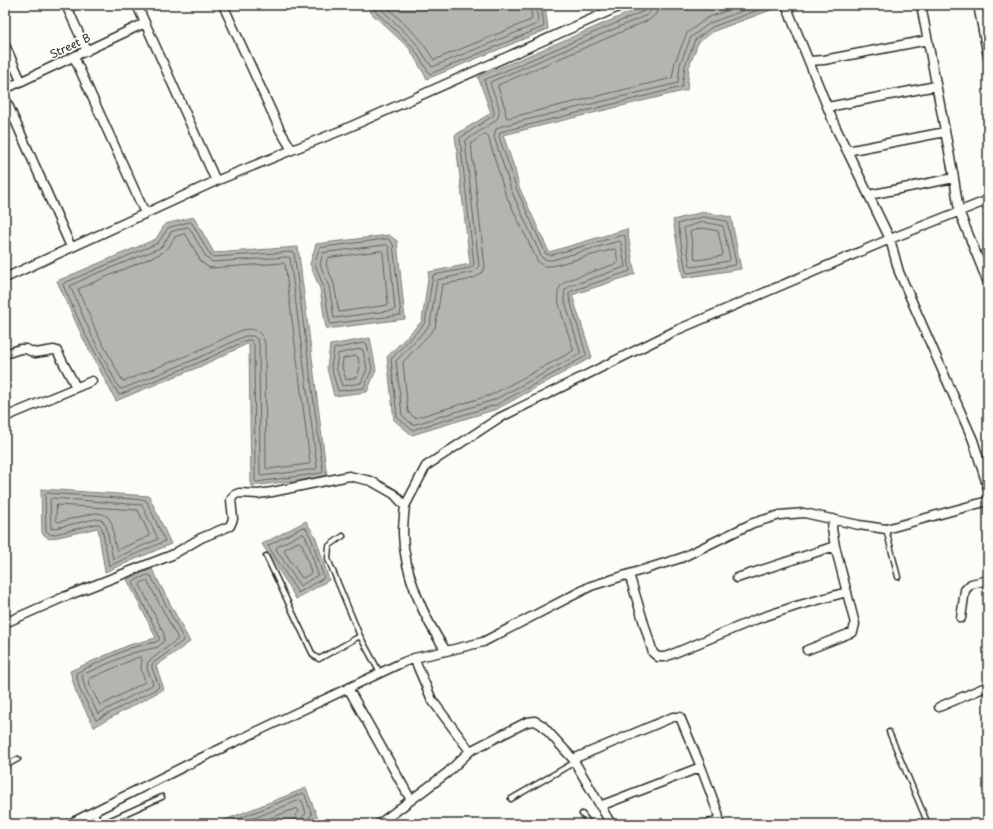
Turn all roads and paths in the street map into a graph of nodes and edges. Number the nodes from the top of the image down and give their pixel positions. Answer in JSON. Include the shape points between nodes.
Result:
{"nodes":[{"id":1,"x":66,"y":5,"type":"edge"},
{"id":2,"x":137,"y":5,"type":"edge"},
{"id":3,"x":223,"y":5,"type":"edge"},
{"id":4,"x":623,"y":5,"type":"edge"},
{"id":5,"x":786,"y":5,"type":"edge"},
{"id":6,"x":921,"y":5,"type":"edge"},
{"id":7,"x":978,"y":5,"type":"edge"},
{"id":8,"x":145,"y":23,"type":"junction"},
{"id":9,"x":928,"y":40,"type":"junction"},
{"id":10,"x":5,"y":45,"type":"edge"},
{"id":11,"x":87,"y":51,"type":"junction"},
{"id":12,"x":74,"y":57,"type":"junction"},
{"id":13,"x":988,"y":57,"type":"edge"},
{"id":14,"x":809,"y":61,"type":"junction"},
{"id":15,"x":21,"y":82,"type":"junction"},
{"id":16,"x":936,"y":86,"type":"junction"},
{"id":17,"x":5,"y":89,"type":"edge"},
{"id":18,"x":5,"y":98,"type":"edge"},
{"id":19,"x":828,"y":107,"type":"junction"},
{"id":20,"x":945,"y":132,"type":"junction"},
{"id":21,"x":292,"y":150,"type":"junction"},
{"id":22,"x":847,"y":151,"type":"junction"},
{"id":23,"x":954,"y":178,"type":"junction"},
{"id":24,"x":216,"y":181,"type":"junction"},
{"id":25,"x":869,"y":195,"type":"junction"},
{"id":26,"x":988,"y":200,"type":"edge"},
{"id":27,"x":959,"y":211,"type":"junction"},
{"id":28,"x":145,"y":213,"type":"junction"},
{"id":29,"x":890,"y":239,"type":"junction"},
{"id":30,"x":71,"y":247,"type":"junction"},
{"id":31,"x":5,"y":278,"type":"edge"},
{"id":32,"x":988,"y":283,"type":"edge"},
{"id":33,"x":5,"y":354,"type":"edge"},
{"id":34,"x":92,"y":381,"type":"dead end"},
{"id":35,"x":76,"y":388,"type":"junction"},
{"id":36,"x":5,"y":417,"type":"edge"},
{"id":37,"x":988,"y":488,"type":"edge"},
{"id":38,"x":988,"y":501,"type":"edge"},
{"id":39,"x":405,"y":506,"type":"junction"},
{"id":40,"x":833,"y":519,"type":"junction"},
{"id":41,"x":886,"y":529,"type":"junction"},
{"id":42,"x":343,"y":536,"type":"dead end"},
{"id":43,"x":835,"y":546,"type":"junction"},
{"id":44,"x":266,"y":556,"type":"dead end"},
{"id":45,"x":629,"y":574,"type":"junction"},
{"id":46,"x":898,"y":577,"type":"dead end"},
{"id":47,"x":737,"y":578,"type":"dead end"},
{"id":48,"x":988,"y":580,"type":"edge"},
{"id":49,"x":847,"y":592,"type":"junction"},
{"id":50,"x":961,"y":618,"type":"dead end"},
{"id":51,"x":5,"y":623,"type":"edge"},
{"id":52,"x":360,"y":636,"type":"junction"},
{"id":53,"x":806,"y":650,"type":"dead end"},
{"id":54,"x":446,"y":651,"type":"junction"},
{"id":55,"x":414,"y":658,"type":"junction"},
{"id":56,"x":380,"y":673,"type":"junction"},
{"id":57,"x":988,"y":686,"type":"edge"},
{"id":58,"x":348,"y":688,"type":"junction"},
{"id":59,"x":939,"y":707,"type":"dead end"},
{"id":60,"x":889,"y":732,"type":"dead end"},
{"id":61,"x":470,"y":752,"type":"junction"},
{"id":62,"x":18,"y":759,"type":"dead end"},
{"id":63,"x":574,"y":761,"type":"junction"},
{"id":64,"x":5,"y":766,"type":"edge"},
{"id":65,"x":701,"y":767,"type":"junction"},
{"id":66,"x":162,"y":797,"type":"dead end"},
{"id":67,"x":511,"y":799,"type":"dead end"},
{"id":68,"x":411,"y":800,"type":"junction"},
{"id":69,"x":600,"y":806,"type":"junction"},
{"id":70,"x":94,"y":811,"type":"junction"},
{"id":71,"x":582,"y":814,"type":"dead end"},
{"id":72,"x":68,"y":824,"type":"edge"},
{"id":73,"x":101,"y":824,"type":"edge"},
{"id":74,"x":379,"y":824,"type":"edge"},
{"id":75,"x":590,"y":824,"type":"edge"},
{"id":76,"x":611,"y":824,"type":"edge"},
{"id":77,"x":709,"y":824,"type":"edge"},
{"id":78,"x":928,"y":824,"type":"edge"}],
"edges":[{"from":1,"to":11,"type":"street"},
{"from":2,"to":8,"type":"street"},
{"from":3,"to":21,"type":"street","via":[[280,130]]},
{"from":4,"to":21,"type":"street"},
{"from":5,"to":14,"type":"street"},
{"from":6,"to":9,"type":"street"},
{"from":7,"to":13,"type":"street"},
{"from":8,"to":11,"type":"street","name":"Street B"},
{"from":8,"to":24,"type":"street"},
{"from":9,"to":14,"type":"street"},
{"from":9,"to":16,"type":"street"},
{"from":10,"to":15,"type":"street"},
{"from":11,"to":12,"type":"street","name":"Street B"},
{"from":12,"to":15,"type":"street","name":"Street B"},
{"from":12,"to":28,"type":"street"},
{"from":14,"to":19,"type":"street"},
{"from":15,"to":17,"type":"street","name":"Street B"},
{"from":16,"to":19,"type":"street"},
{"from":16,"to":20,"type":"street"},
{"from":18,"to":30,"type":"street"},
{"from":19,"to":22,"type":"street"},
{"from":20,"to":22,"type":"street"},
{"from":20,"to":23,"type":"street"},
{"from":21,"to":24,"type":"street"},
{"from":22,"to":25,"type":"street"},
{"from":23,"to":25,"type":"street"},
{"from":23,"to":27,"type":"street"},
{"from":24,"to":28,"type":"street"},
{"from":25,"to":29,"type":"street"},
{"from":26,"to":27,"type":"street"},
{"from":27,"to":29,"type":"street"},
{"from":27,"to":32,"type":"street"},
{"from":28,"to":30,"type":"street"},
{"from":29,"to":37,"type":"street","via":[[899,272],[973,440]]},
{"from":29,"to":39,"type":"street","via":[[677,330],[499,418],[426,466]]},
{"from":30,"to":31,"type":"street"},
{"from":33,"to":35,"type":"street","via":[[20,349],[34,353],[58,351]]},
{"from":34,"to":35,"type":"street"},
{"from":35,"to":36,"type":"street"},
{"from":38,"to":41,"type":"street"},
{"from":39,"to":51,"type":"street","via":[[394,494],[371,481],[349,476],[272,492],[239,493],[231,500],[233,519],[230,526],[201,538],[172,555]]},
{"from":39,"to":54,"type":"street","via":[[403,533],[412,581],[434,632]]},
{"from":40,"to":41,"type":"street"},
{"from":40,"to":43,"type":"street"},
{"from":40,"to":45,"type":"street","via":[[804,513],[780,514],[752,523],[681,558]]},
{"from":41,"to":46,"type":"lane"},
{"from":42,"to":52,"type":"lane","via":[[330,546],[328,559]]},
{"from":43,"to":47,"type":"street"},
{"from":43,"to":49,"type":"street"},
{"from":44,"to":52,"type":"lane","via":[[312,655],[319,658]]},
{"from":45,"to":49,"type":"street","via":[[653,653],[658,657],[665,657],[796,606]]},
{"from":45,"to":54,"type":"street","via":[[591,586],[483,642]]},
{"from":48,"to":50,"type":"street","via":[[971,584],[965,590]]},
{"from":49,"to":53,"type":"street","via":[[855,624],[853,632]]},
{"from":52,"to":56,"type":"lane"},
{"from":54,"to":55,"type":"street"},
{"from":55,"to":56,"type":"street"},
{"from":55,"to":61,"type":"street","via":[[432,700]]},
{"from":56,"to":58,"type":"street"},
{"from":57,"to":59,"type":"street"},
{"from":58,"to":68,"type":"street"},
{"from":58,"to":70,"type":"street"},
{"from":60,"to":78,"type":"lane"},
{"from":61,"to":63,"type":"street","via":[[527,722],[535,721]]},
{"from":61,"to":68,"type":"street"},
{"from":62,"to":64,"type":"lane"},
{"from":63,"to":65,"type":"street","via":[[673,717],[680,717]]},
{"from":63,"to":67,"type":"lane"},
{"from":63,"to":69,"type":"street"},
{"from":65,"to":69,"type":"street"},
{"from":65,"to":77,"type":"street","via":[[719,816],[719,819]]},
{"from":66,"to":73,"type":"lane"},
{"from":68,"to":74,"type":"street"},
{"from":69,"to":76,"type":"street"},
{"from":70,"to":72,"type":"street"},
{"from":70,"to":73,"type":"lane"},
{"from":71,"to":75,"type":"lane"}]}
